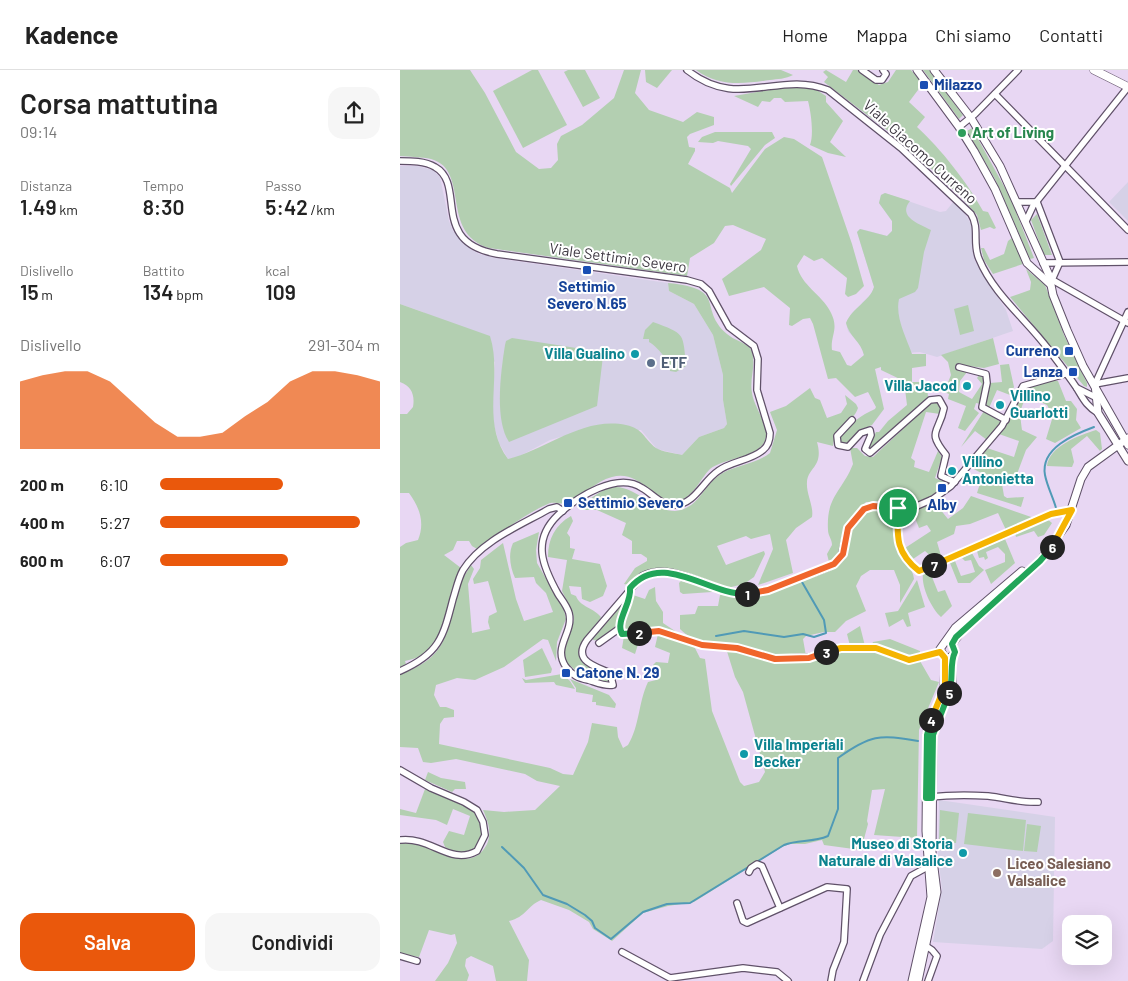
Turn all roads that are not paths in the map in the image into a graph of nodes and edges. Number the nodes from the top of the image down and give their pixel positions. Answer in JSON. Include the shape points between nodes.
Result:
{"nodes":[{"id":1,"x":687,"y":70,"type":"edge"},
{"id":2,"x":862,"y":70,"type":"edge"},
{"id":3,"x":882,"y":70,"type":"edge"},
{"id":4,"x":917,"y":70,"type":"edge"},
{"id":5,"x":934,"y":70,"type":"edge"},
{"id":6,"x":1018,"y":70,"type":"edge"},
{"id":7,"x":1094,"y":70,"type":"edge"},
{"id":8,"x":1128,"y":87,"type":"edge"},
{"id":9,"x":995,"y":94,"type":"junction"},
{"id":10,"x":971,"y":118,"type":"junction"},
{"id":11,"x":959,"y":127,"type":"junction"},
{"id":12,"x":400,"y":162,"type":"edge"},
{"id":13,"x":1066,"y":165,"type":"junction"},
{"id":14,"x":1017,"y":202,"type":"junction"},
{"id":15,"x":1037,"y":202,"type":"junction"},
{"id":16,"x":1026,"y":221,"type":"junction"},
{"id":17,"x":1128,"y":230,"type":"edge"},
{"id":18,"x":1060,"y":262,"type":"junction"},
{"id":19,"x":1128,"y":262,"type":"edge"},
{"id":20,"x":1043,"y":263,"type":"junction"},
{"id":21,"x":1051,"y":280,"type":"junction"},
{"id":22,"x":1128,"y":312,"type":"edge"},
{"id":23,"x":1126,"y":322,"type":"edge"},
{"id":24,"x":959,"y":367,"type":"dead end"},
{"id":25,"x":1065,"y":374,"type":"junction"},
{"id":26,"x":1128,"y":378,"type":"edge"},
{"id":27,"x":1094,"y":384,"type":"junction"},
{"id":28,"x":1077,"y":388,"type":"junction"},
{"id":29,"x":1094,"y":396,"type":"junction"},
{"id":30,"x":1106,"y":404,"type":"junction"},
{"id":31,"x":1098,"y":413,"type":"junction"},
{"id":32,"x":852,"y":420,"type":"dead end"},
{"id":33,"x":1006,"y":420,"type":"junction"},
{"id":34,"x":1124,"y":442,"type":"edge"},
{"id":35,"x":1128,"y":461,"type":"edge"},
{"id":36,"x":955,"y":482,"type":"junction"},
{"id":37,"x":898,"y":508,"type":"junction"},
{"id":38,"x":1072,"y":510,"type":"junction"},
{"id":39,"x":563,"y":511,"type":"junction"},
{"id":40,"x":630,"y":588,"type":"junction"},
{"id":41,"x":620,"y":628,"type":"junction"},
{"id":42,"x":599,"y":643,"type":"dead end"},
{"id":43,"x":949,"y":644,"type":"junction"},
{"id":44,"x":945,"y":656,"type":"junction"},
{"id":45,"x":400,"y":671,"type":"edge"},
{"id":46,"x":400,"y":770,"type":"edge"},
{"id":47,"x":929,"y":798,"type":"junction"},
{"id":48,"x":1038,"y":802,"type":"dead end"},
{"id":49,"x":400,"y":840,"type":"edge"},
{"id":50,"x":931,"y":865,"type":"junction"},
{"id":51,"x":750,"y":872,"type":"dead end"},
{"id":52,"x":737,"y":903,"type":"dead end"},
{"id":53,"x":780,"y":908,"type":"junction"},
{"id":54,"x":924,"y":944,"type":"junction"},
{"id":55,"x":622,"y":952,"type":"dead end"},
{"id":56,"x":400,"y":956,"type":"edge"},
{"id":57,"x":417,"y":961,"type":"dead end"},
{"id":58,"x":788,"y":981,"type":"edge"},
{"id":59,"x":831,"y":981,"type":"edge"},
{"id":60,"x":863,"y":981,"type":"edge"},
{"id":61,"x":912,"y":981,"type":"edge"},
{"id":62,"x":918,"y":981,"type":"edge"},
{"id":63,"x":928,"y":981,"type":"edge"}],
"edges":[{"from":1,"to":25,"type":"street","name":"Viale Giacomo Curreno","via":[[700,80],[723,88],[800,81],[818,84],[901,148],[965,206],[974,219],[977,253],[985,271],[1007,303],[1048,348]]},
{"from":2,"to":3,"type":"street","via":[[876,80],[882,80],[886,74]]},
{"from":4,"to":11,"type":"street"},
{"from":5,"to":10,"type":"street"},
{"from":6,"to":9,"type":"street"},
{"from":7,"to":8,"type":"main road"},
{"from":8,"to":13,"type":"street"},
{"from":9,"to":10,"type":"street"},
{"from":9,"to":13,"type":"street"},
{"from":10,"to":11,"type":"street"},
{"from":10,"to":14,"type":"street"},
{"from":11,"to":21,"type":"street","via":[[995,189],[1027,263]]},
{"from":12,"to":39,"type":"street","name":"Viale Settimio Severo","via":[[428,164],[442,173],[456,228],[477,248],[498,254],[694,282],[709,290],[733,332],[751,342],[756,350],[757,390],[770,434],[761,451],[717,471],[684,503],[667,504],[639,485],[622,481],[603,486]]},
{"from":13,"to":15,"type":"street"},
{"from":13,"to":17,"type":"street"},
{"from":14,"to":15,"type":"street"},
{"from":14,"to":16,"type":"street"},
{"from":15,"to":16,"type":"street"},
{"from":15,"to":18,"type":"street"},
{"from":16,"to":20,"type":"street"},
{"from":18,"to":19,"type":"street"},
{"from":18,"to":20,"type":"street"},
{"from":18,"to":21,"type":"street"},
{"from":20,"to":21,"type":"street"},
{"from":21,"to":23,"type":"street"},
{"from":21,"to":27,"type":"street","via":[[1067,330]]},
{"from":22,"to":23,"type":"street"},
{"from":23,"to":27,"type":"street"},
{"from":24,"to":33,"type":"street","via":[[986,374],[982,407]]},
{"from":25,"to":28,"type":"street","name":"Viale Giacomo Curreno"},
{"from":25,"to":33,"type":"street","via":[[1024,385]]},
{"from":26,"to":27,"type":"street"},
{"from":27,"to":29,"type":"street"},
{"from":27,"to":30,"type":"street"},
{"from":28,"to":29,"type":"street","name":"Viale Giacomo Curreno"},
{"from":28,"to":31,"type":"street","name":"Viale Giacomo Curreno","via":[[1088,407]]},
{"from":29,"to":30,"type":"street","name":"Viale Giacomo Curreno"},
{"from":29,"to":31,"type":"street"},
{"from":30,"to":34,"type":"street"},
{"from":31,"to":34,"type":"street"},
{"from":32,"to":36,"type":"street","via":[[837,436],[838,445],[848,447],[861,433],[870,430],[865,449],[871,453],[930,400],[939,399],[944,408],[934,437],[946,455],[941,476]]},
{"from":33,"to":36,"type":"street"},
{"from":34,"to":35,"type":"street"},
{"from":34,"to":38,"type":"street","via":[[1088,467]]},
{"from":36,"to":37,"type":"street","via":[[920,505]]},
{"from":37,"to":38,"type":"street","via":[[899,548],[919,571],[1051,514]]},
{"from":37,"to":40,"type":"street","via":[[873,506],[864,509],[848,528],[844,550],[838,561],[764,591],[734,593],[687,577],[657,572],[642,576]]},
{"from":38,"to":43,"type":"street","via":[[1050,550],[1040,561]]},
{"from":39,"to":40,"type":"street","via":[[547,532],[542,557],[545,570],[569,613],[561,655],[564,665],[575,676],[613,685],[610,672],[588,663],[583,647]]},
{"from":39,"to":45,"type":"street","via":[[557,507],[549,509],[490,544],[469,563],[460,578],[447,628],[438,644],[425,659]]},
{"from":40,"to":41,"type":"street"},
{"from":41,"to":42,"type":"street"},
{"from":41,"to":44,"type":"street","via":[[622,634],[659,631],[702,645],[737,648],[775,659],[809,658],[841,648],[876,648],[909,660]]},
{"from":43,"to":44,"type":"street","via":[[941,647]]},
{"from":43,"to":44,"type":"street","via":[[955,652]]},
{"from":44,"to":47,"type":"street","via":[[944,692],[927,735]]},
{"from":46,"to":49,"type":"street","via":[[472,806],[481,815],[486,835],[477,851],[463,856],[423,841]]},
{"from":47,"to":48,"type":"street","via":[[963,794],[1022,803]]},
{"from":47,"to":50,"type":"street"},
{"from":50,"to":54,"type":"street","via":[[931,897]]},
{"from":50,"to":60,"type":"street","via":[[911,876],[906,884],[880,935]]},
{"from":51,"to":53,"type":"street","via":[[757,864],[762,866]]},
{"from":52,"to":53,"type":"street","via":[[747,924]]},
{"from":53,"to":59,"type":"street","via":[[827,887],[847,889],[844,942],[832,970]]},
{"from":54,"to":61,"type":"street"},
{"from":54,"to":62,"type":"street"},
{"from":54,"to":63,"type":"street","via":[[936,956]]},
{"from":55,"to":58,"type":"street","via":[[670,978],[743,968],[777,972]]},
{"from":56,"to":57,"type":"street"}]}
